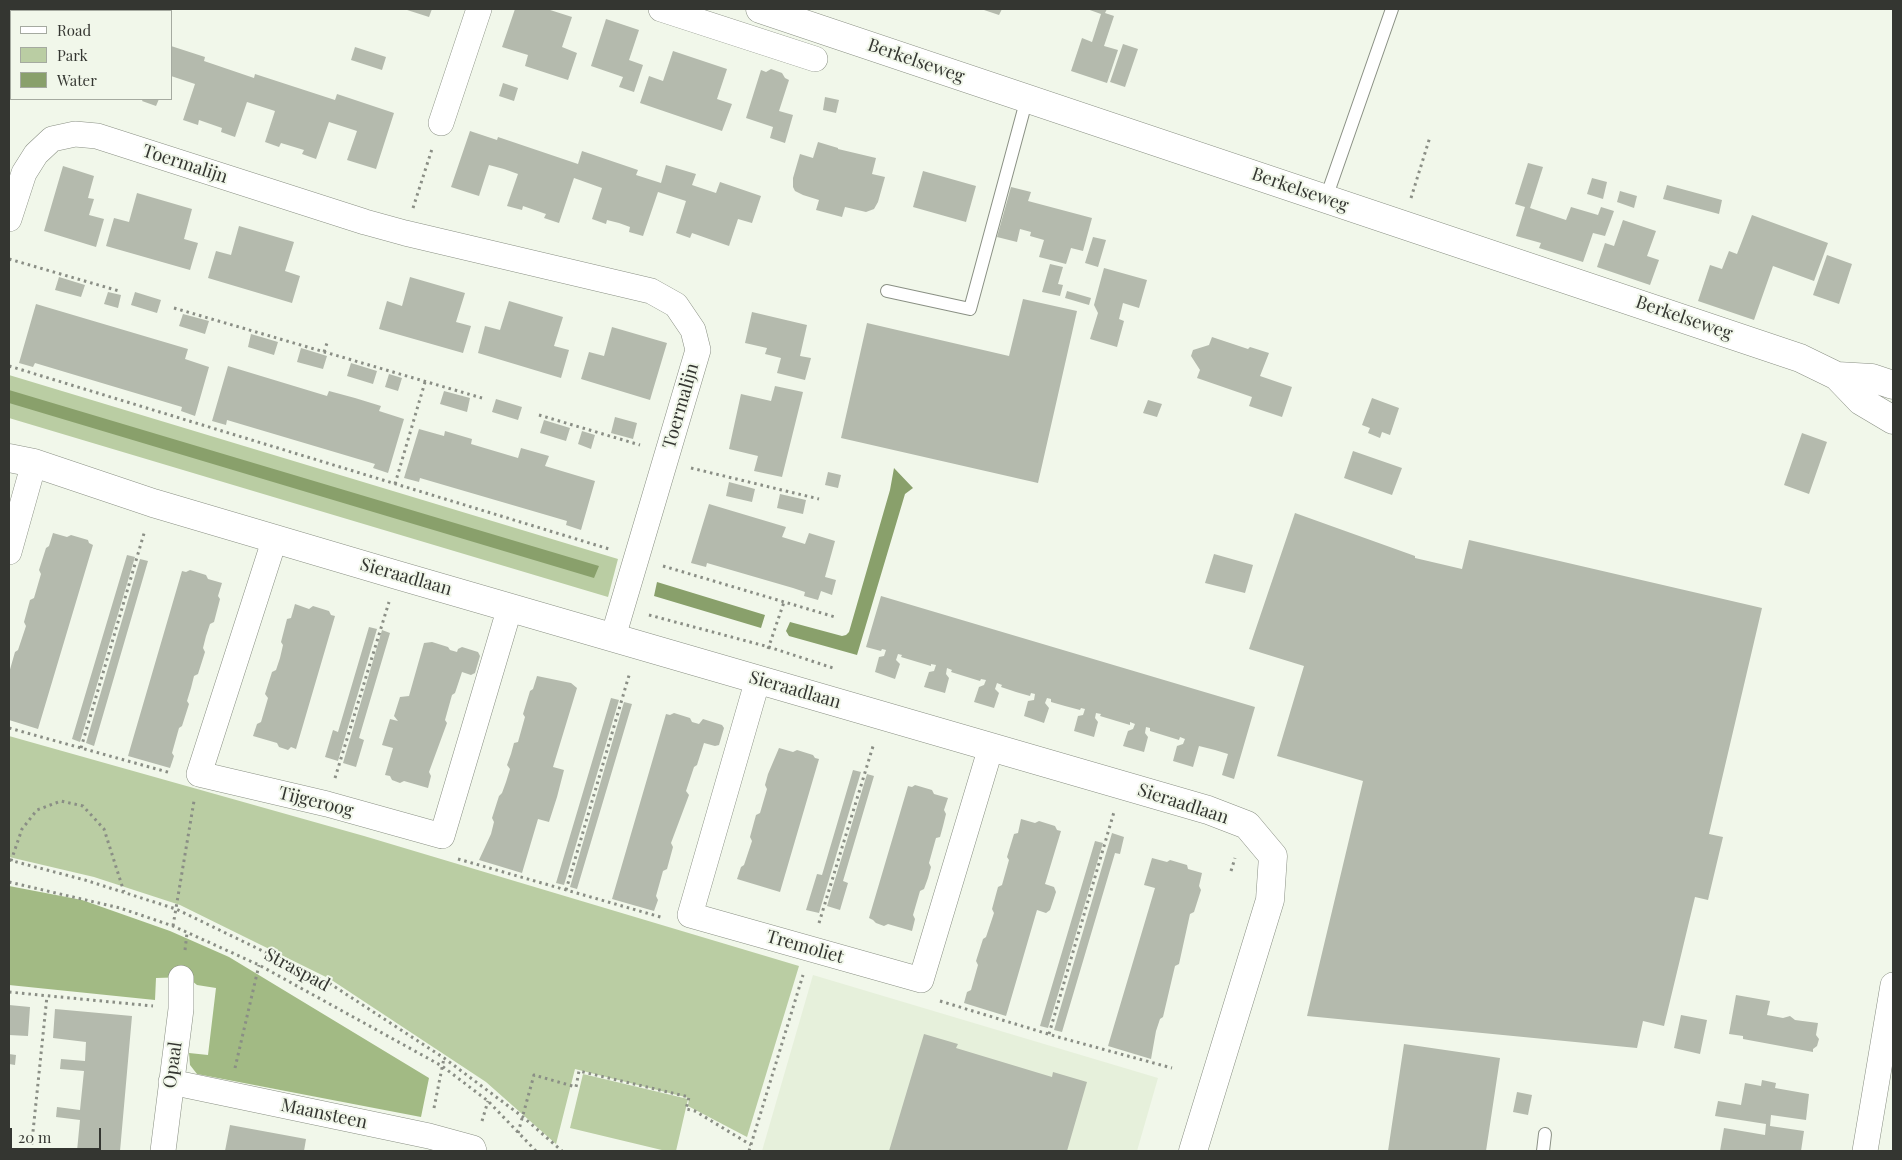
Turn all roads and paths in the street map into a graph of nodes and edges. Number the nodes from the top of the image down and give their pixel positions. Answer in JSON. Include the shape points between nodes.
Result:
{"nodes":[{"id":1,"x":479,"y":9,"type":"edge"},
{"id":2,"x":661,"y":9,"type":"edge"},
{"id":3,"x":760,"y":9,"type":"edge"},
{"id":4,"x":1392,"y":9,"type":"edge"},
{"id":5,"x":815,"y":59,"type":"dead end"},
{"id":6,"x":1027,"y":98,"type":"junction"},
{"id":7,"x":441,"y":122,"type":"joint"},
{"id":8,"x":1430,"y":137,"type":"dead end"},
{"id":9,"x":1326,"y":198,"type":"junction"},
{"id":10,"x":9,"y":219,"type":"edge"},
{"id":11,"x":1402,"y":224,"type":"junction"},
{"id":12,"x":405,"y":233,"type":"junction"},
{"id":13,"x":9,"y":259,"type":"edge"},
{"id":14,"x":120,"y":291,"type":"dead end"},
{"id":15,"x":887,"y":291,"type":"dead end"},
{"id":16,"x":174,"y":308,"type":"dead end"},
{"id":17,"x":327,"y":343,"type":"dead end"},
{"id":18,"x":324,"y":352,"type":"junction"},
{"id":19,"x":9,"y":366,"type":"edge"},
{"id":20,"x":1837,"y":376,"type":"junction"},
{"id":21,"x":425,"y":382,"type":"junction"},
{"id":22,"x":1893,"y":385,"type":"edge"},
{"id":23,"x":482,"y":398,"type":"dead end"},
{"id":24,"x":538,"y":415,"type":"dead end"},
{"id":25,"x":1893,"y":420,"type":"edge"},
{"id":26,"x":666,"y":457,"type":"junction"},
{"id":27,"x":21,"y":460,"type":"edge"},
{"id":28,"x":395,"y":484,"type":"junction"},
{"id":29,"x":819,"y":500,"type":"dead end"},
{"id":30,"x":152,"y":503,"type":"junction"},
{"id":31,"x":274,"y":538,"type":"junction"},
{"id":32,"x":9,"y":552,"type":"edge"},
{"id":33,"x":637,"y":558,"type":"junction"},
{"id":34,"x":397,"y":575,"type":"junction"},
{"id":35,"x":784,"y":602,"type":"junction"},
{"id":36,"x":510,"y":607,"type":"junction"},
{"id":37,"x":647,"y":614,"type":"dead end"},
{"id":38,"x":835,"y":617,"type":"dead end"},
{"id":39,"x":626,"y":641,"type":"junction"},
{"id":40,"x":758,"y":680,"type":"junction"},
{"id":41,"x":882,"y":716,"type":"junction"},
{"id":42,"x":9,"y":728,"type":"edge"},
{"id":43,"x":991,"y":747,"type":"junction"},
{"id":44,"x":81,"y":748,"type":"junction"},
{"id":45,"x":198,"y":774,"type":"junction"},
{"id":46,"x":1122,"y":784,"type":"junction"},
{"id":47,"x":327,"y":804,"type":"junction"},
{"id":48,"x":442,"y":836,"type":"junction"},
{"id":49,"x":10,"y":861,"type":"edge"},
{"id":50,"x":9,"y":882,"type":"edge"},
{"id":51,"x":566,"y":890,"type":"junction"},
{"id":52,"x":124,"y":892,"type":"junction"},
{"id":53,"x":176,"y":909,"type":"junction"},
{"id":54,"x":690,"y":915,"type":"junction"},
{"id":55,"x":173,"y":926,"type":"junction"},
{"id":56,"x":811,"y":949,"type":"junction"},
{"id":57,"x":259,"y":965,"type":"junction"},
{"id":58,"x":181,"y":978,"type":"dead end"},
{"id":59,"x":921,"y":980,"type":"junction"},
{"id":60,"x":1893,"y":985,"type":"edge"},
{"id":61,"x":9,"y":992,"type":"edge"},
{"id":62,"x":47,"y":996,"type":"junction"},
{"id":63,"x":181,"y":1009,"type":"junction"},
{"id":64,"x":1049,"y":1034,"type":"junction"},
{"id":65,"x":444,"y":1058,"type":"junction"},
{"id":66,"x":442,"y":1066,"type":"junction"},
{"id":67,"x":1172,"y":1068,"type":"dead end"},
{"id":68,"x":171,"y":1082,"type":"junction"},
{"id":69,"x":230,"y":1093,"type":"junction"},
{"id":70,"x":523,"y":1117,"type":"junction"},
{"id":71,"x":518,"y":1133,"type":"junction"},
{"id":72,"x":1545,"y":1134,"type":"dead end"},
{"id":73,"x":429,"y":1136,"type":"junction"},
{"id":74,"x":751,"y":1145,"type":"junction"},
{"id":75,"x":31,"y":1151,"type":"edge"},
{"id":76,"x":163,"y":1151,"type":"edge"},
{"id":77,"x":474,"y":1151,"type":"edge"},
{"id":78,"x":536,"y":1151,"type":"edge"},
{"id":79,"x":562,"y":1151,"type":"edge"},
{"id":80,"x":749,"y":1151,"type":"edge"},
{"id":81,"x":1193,"y":1151,"type":"edge"},
{"id":82,"x":1543,"y":1151,"type":"edge"},
{"id":83,"x":1865,"y":1151,"type":"edge"}],
"edges":[{"from":1,"to":7,"type":"street"},
{"from":2,"to":5,"type":"street"},
{"from":3,"to":6,"type":"street","name":"Berkelseweg"},
{"from":4,"to":9,"type":"lane"},
{"from":6,"to":9,"type":"street","name":"Berkelseweg"},
{"from":6,"to":15,"type":"lane","via":[[970,309]]},
{"from":7,"to":12,"type":"path"},
{"from":8,"to":11,"type":"path"},
{"from":9,"to":11,"type":"street","name":"Berkelseweg"},
{"from":10,"to":12,"type":"street","name":"Toermalijn","via":[[24,173],[36,154],[52,139],[74,134],[97,136]]},
{"from":11,"to":20,"type":"street","name":"Berkelseweg","via":[[1800,358]]},
{"from":12,"to":26,"type":"street","name":"Toermalijn","via":[[652,291],[676,305],[693,330],[698,350]]},
{"from":13,"to":14,"type":"path"},
{"from":16,"to":18,"type":"path"},
{"from":17,"to":18,"type":"path"},
{"from":18,"to":21,"type":"path"},
{"from":19,"to":28,"type":"path"},
{"from":20,"to":22,"type":"street","name":"Berkelseweg","via":[[1872,378]]},
{"from":20,"to":25,"type":"street","name":"Berkelseweg","via":[[1861,401]]},
{"from":21,"to":23,"type":"path"},
{"from":21,"to":28,"type":"path"},
{"from":24,"to":26,"type":"path"},
{"from":26,"to":29,"type":"path"},
{"from":26,"to":33,"type":"street","name":"Toermalijn"},
{"from":27,"to":30,"type":"street","name":"Sieraadlaan"},
{"from":27,"to":32,"type":"street"},
{"from":28,"to":33,"type":"path"},
{"from":30,"to":31,"type":"street","name":"Sieraadlaan"},
{"from":30,"to":44,"type":"path"},
{"from":31,"to":34,"type":"street","name":"Sieraadlaan"},
{"from":31,"to":45,"type":"street"},
{"from":33,"to":35,"type":"path"},
{"from":33,"to":39,"type":"street","name":"Toermalijn"},
{"from":34,"to":36,"type":"street","name":"Sieraadlaan"},
{"from":34,"to":47,"type":"path"},
{"from":35,"to":38,"type":"path"},
{"from":35,"to":40,"type":"path"},
{"from":36,"to":39,"type":"street","name":"Sieraadlaan"},
{"from":36,"to":48,"type":"street"},
{"from":37,"to":39,"type":"path"},
{"from":39,"to":40,"type":"street","name":"Sieraadlaan"},
{"from":39,"to":51,"type":"path"},
{"from":40,"to":41,"type":"street","name":"Sieraadlaan"},
{"from":40,"to":54,"type":"street"},
{"from":41,"to":43,"type":"street","name":"Sieraadlaan"},
{"from":41,"to":56,"type":"path"},
{"from":42,"to":44,"type":"path"},
{"from":43,"to":46,"type":"street","name":"Sieraadlaan"},
{"from":43,"to":59,"type":"street"},
{"from":44,"to":45,"type":"path","via":[[178,775]]},
{"from":45,"to":47,"type":"street","name":"Tijgeroog"},
{"from":45,"to":53,"type":"path"},
{"from":46,"to":64,"type":"path"},
{"from":46,"to":81,"type":"street","name":"Sieraadlaan","via":[[1248,825],[1273,856],[1270,900]]},
{"from":47,"to":48,"type":"street","name":"Tijgeroog"},
{"from":48,"to":51,"type":"path","via":[[458,859]]},
{"from":49,"to":52,"type":"path"},
{"from":49,"to":52,"type":"path","via":[[22,828],[37,810],[61,801],[83,806],[104,829]]},
{"from":50,"to":55,"type":"path","name":"Straspad","via":[[120,908]]},
{"from":51,"to":54,"type":"path","via":[[680,923]]},
{"from":52,"to":53,"type":"path"},
{"from":53,"to":55,"type":"path"},
{"from":53,"to":65,"type":"path","via":[[329,983]]},
{"from":54,"to":56,"type":"street","name":"Tremoliet"},
{"from":55,"to":57,"type":"path","name":"Straspad"},
{"from":56,"to":59,"type":"street","name":"Tremoliet"},
{"from":56,"to":74,"type":"path"},
{"from":57,"to":66,"type":"path","name":"Straspad"},
{"from":57,"to":69,"type":"path"},
{"from":58,"to":63,"type":"street","name":"Opaal"},
{"from":59,"to":64,"type":"path","via":[[933,999]]},
{"from":60,"to":83,"type":"street"},
{"from":61,"to":62,"type":"path"},
{"from":62,"to":63,"type":"path"},
{"from":62,"to":75,"type":"path"},
{"from":63,"to":68,"type":"street","name":"Opaal"},
{"from":64,"to":67,"type":"path"},
{"from":65,"to":66,"type":"path"},
{"from":65,"to":70,"type":"path"},
{"from":66,"to":71,"type":"path","name":"Straspad","via":[[488,1101]]},
{"from":66,"to":73,"type":"path"},
{"from":68,"to":69,"type":"street","name":"Maansteen"},
{"from":68,"to":76,"type":"street","name":"Opaal"},
{"from":69,"to":73,"type":"street","name":"Maansteen"},
{"from":70,"to":71,"type":"path"},
{"from":70,"to":74,"type":"path","via":[[534,1075],[576,1087],[579,1071],[689,1097],[686,1109]]},
{"from":70,"to":79,"type":"path"},
{"from":71,"to":78,"type":"path","name":"Straspad"},
{"from":72,"to":82,"type":"lane"},
{"from":73,"to":77,"type":"street","name":"Maansteen","via":[[473,1148]]},
{"from":74,"to":80,"type":"path"}]}
